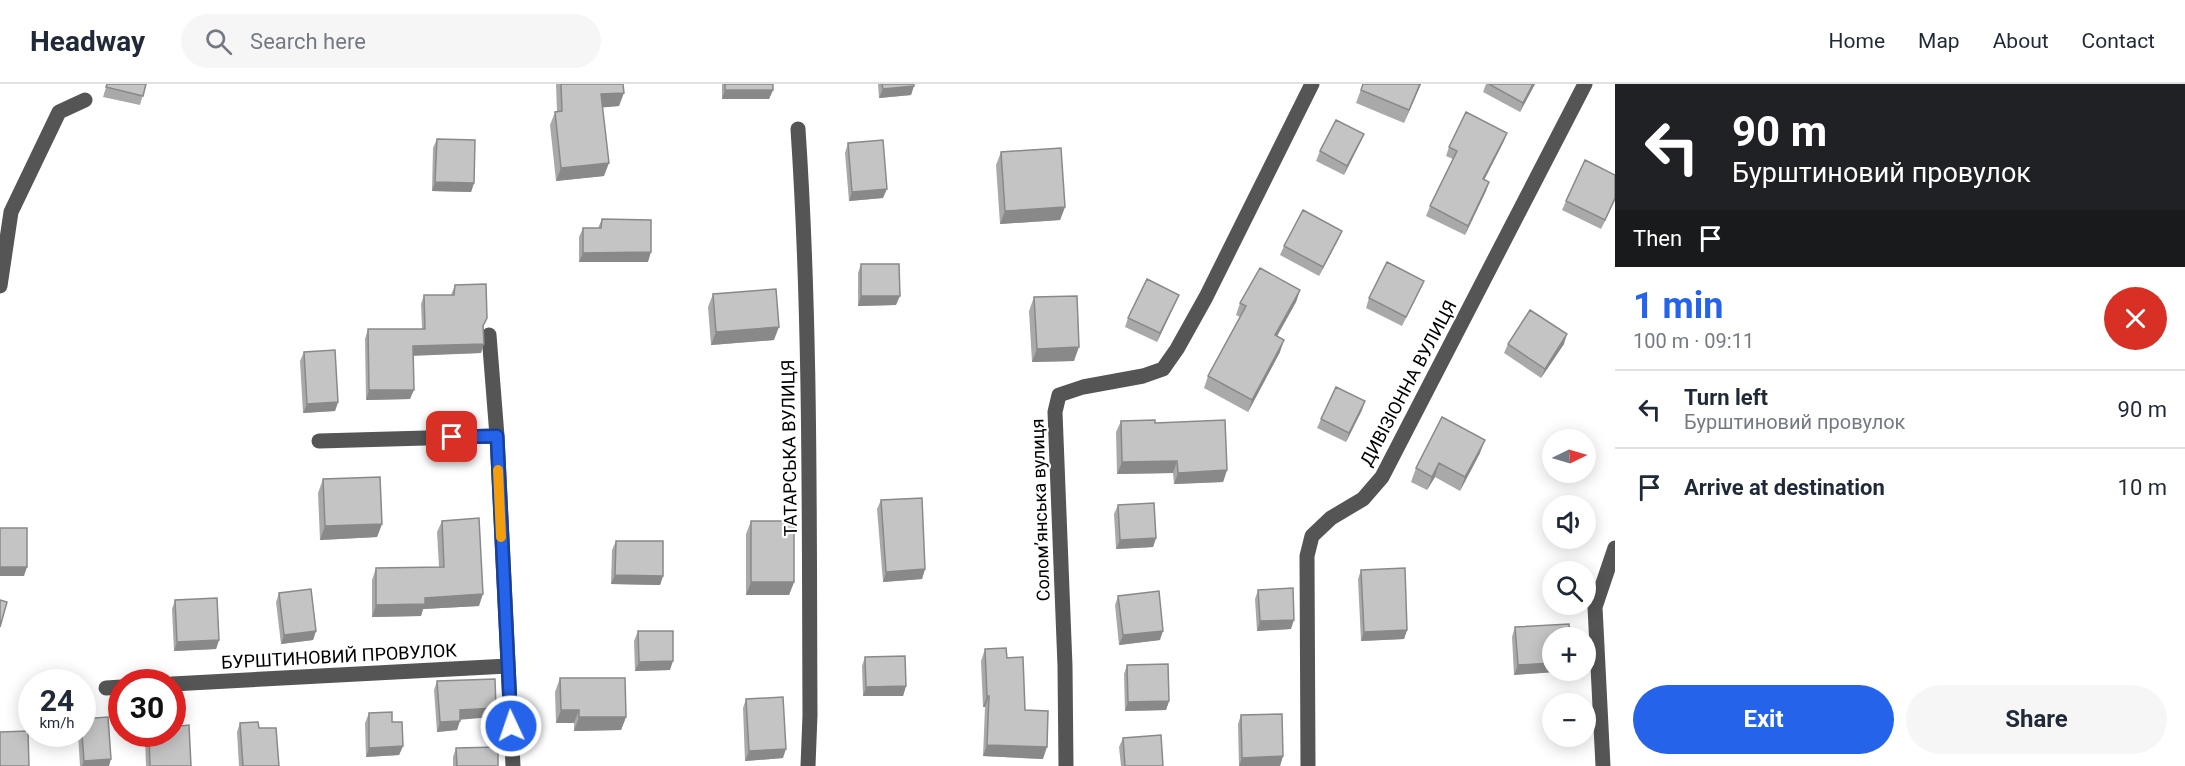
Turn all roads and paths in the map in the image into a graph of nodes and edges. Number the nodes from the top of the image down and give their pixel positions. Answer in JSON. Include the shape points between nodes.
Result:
{"nodes":[{"id":1,"x":1312,"y":84,"type":"edge"},
{"id":2,"x":1585,"y":84,"type":"edge"},
{"id":3,"x":85,"y":100,"type":"dead end"},
{"id":4,"x":798,"y":129,"type":"dead end"},
{"id":5,"x":0,"y":286,"type":"edge"},
{"id":6,"x":489,"y":335,"type":"dead end"},
{"id":7,"x":497,"y":436,"type":"junction"},
{"id":8,"x":319,"y":441,"type":"dead end"},
{"id":9,"x":1615,"y":548,"type":"edge"},
{"id":10,"x":508,"y":666,"type":"junction"},
{"id":11,"x":186,"y":683,"type":"edge"},
{"id":12,"x":513,"y":766,"type":"edge"},
{"id":13,"x":808,"y":766,"type":"edge"},
{"id":14,"x":1066,"y":766,"type":"edge"},
{"id":15,"x":1308,"y":766,"type":"edge"},
{"id":16,"x":1603,"y":766,"type":"edge"}],
"edges":[{"from":1,"to":14,"type":"street","name":"Соломʼянська вулиця","via":[[1206,297],[1163,369],[1059,395],[1055,412]]},
{"from":2,"to":15,"type":"street","name":"ДИВІЗІОННА ВУЛИЦЯ","via":[[1382,477],[1363,499],[1331,518],[1312,536],[1307,556]]},
{"from":3,"to":5,"type":"street","via":[[59,112],[11,212]]},
{"from":4,"to":13,"type":"street","name":"ТАТАРСЬКА ВУЛИЦЯ","via":[[808,364]]},
{"from":6,"to":7,"type":"street"},
{"from":7,"to":8,"type":"street"},
{"from":7,"to":10,"type":"street"},
{"from":9,"to":16,"type":"street","via":[[1595,607]]},
{"from":10,"to":11,"type":"street","name":"БУРШТИНОВИЙ ПРОВУЛОК"},
{"from":10,"to":12,"type":"street"}]}
